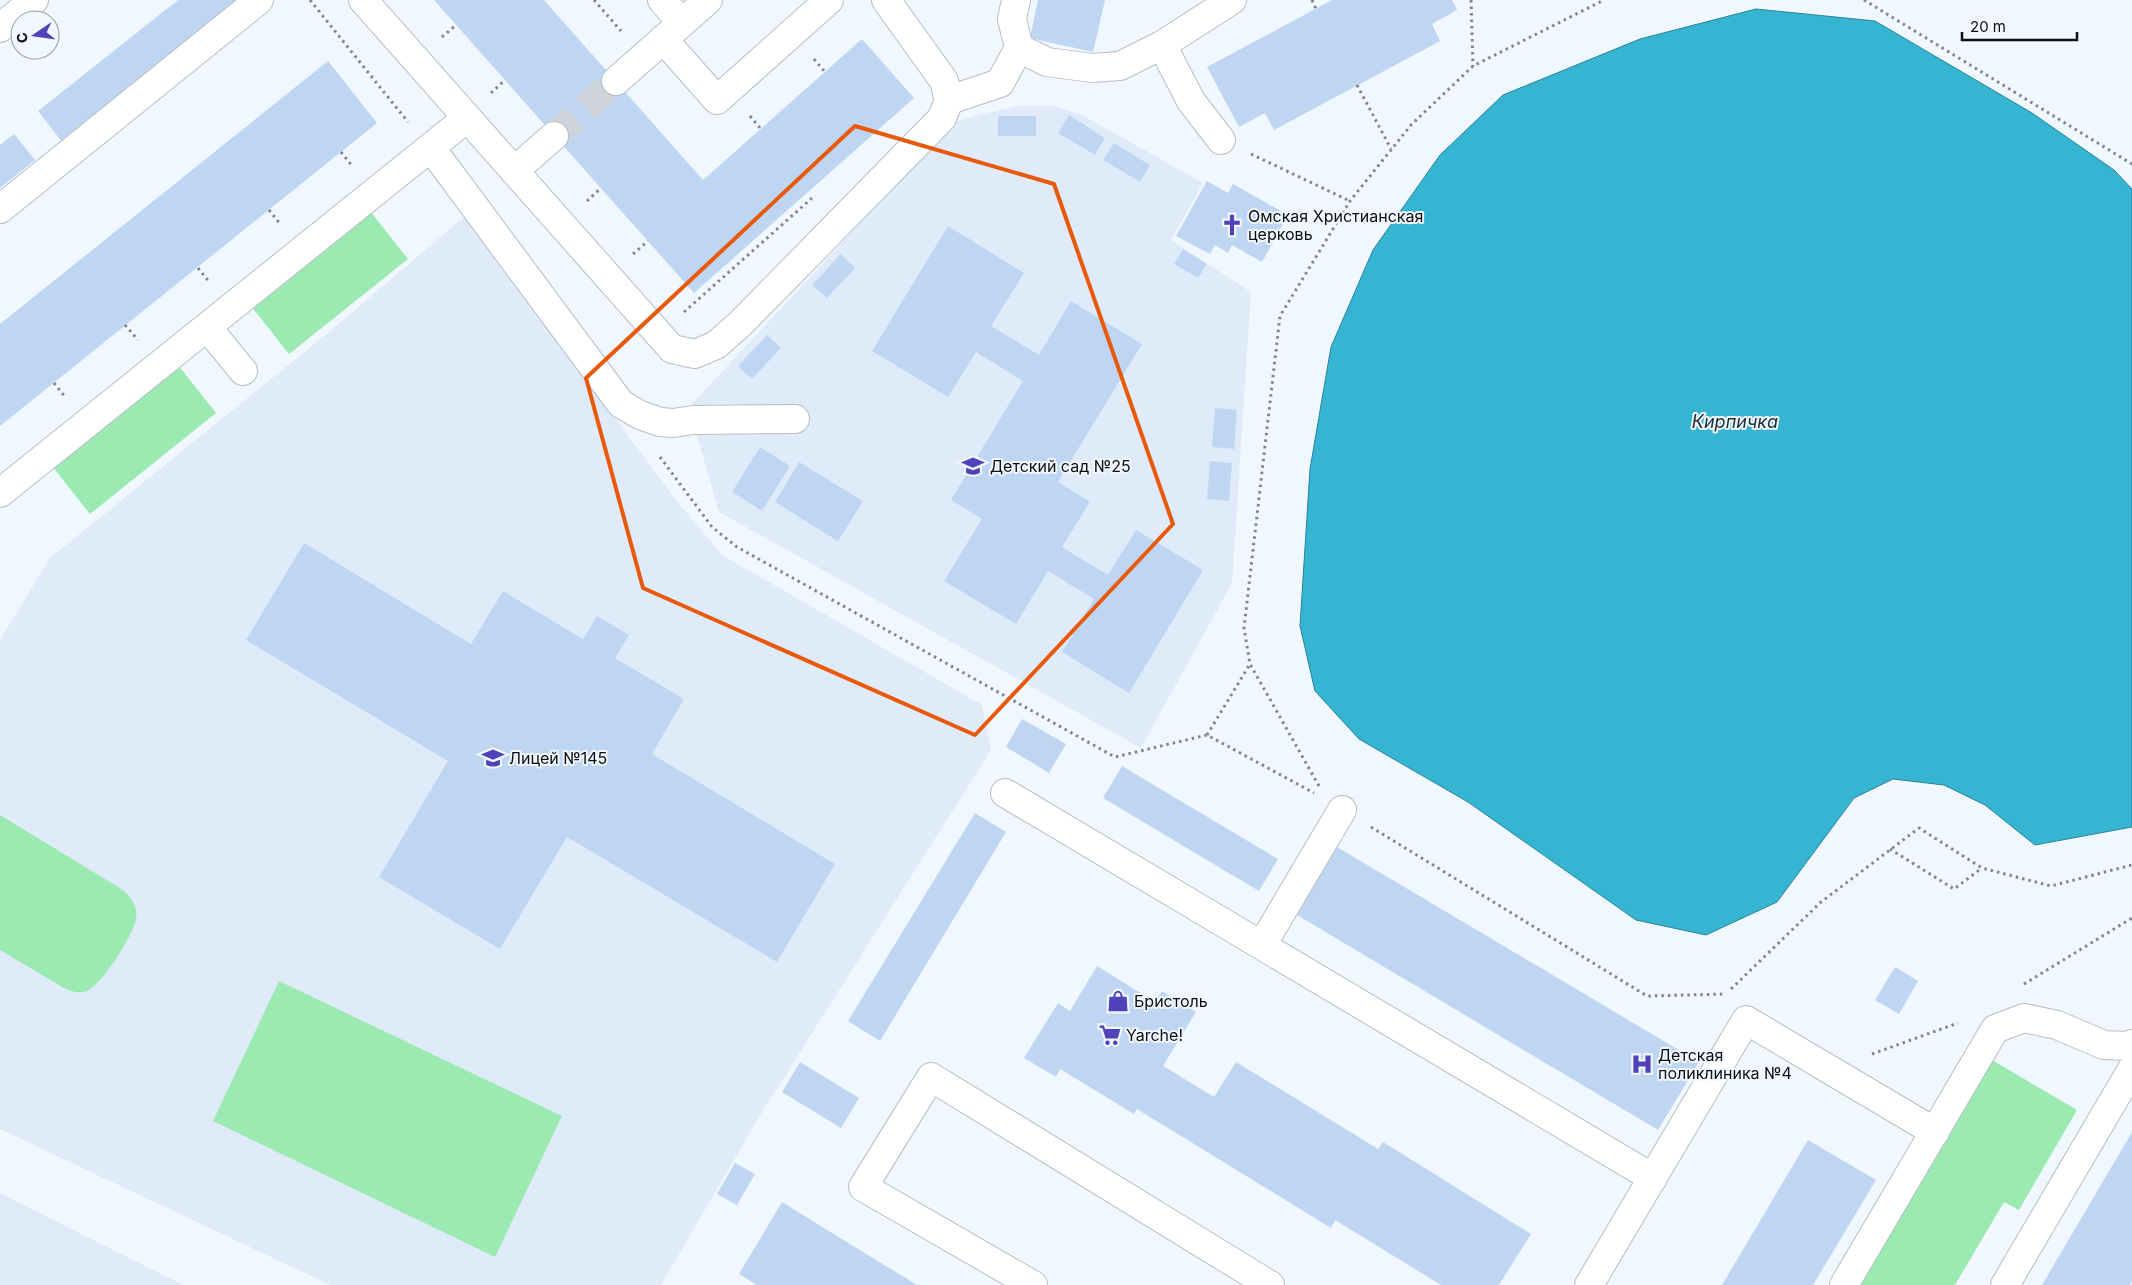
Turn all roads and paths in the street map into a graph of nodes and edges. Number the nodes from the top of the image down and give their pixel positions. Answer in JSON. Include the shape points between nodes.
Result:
{"nodes":[{"id":1,"x":259,"y":0,"type":"edge"},
{"id":2,"x":310,"y":0,"type":"edge"},
{"id":3,"x":363,"y":0,"type":"edge"},
{"id":4,"x":662,"y":0,"type":"edge"},
{"id":5,"x":708,"y":0,"type":"edge"},
{"id":6,"x":829,"y":0,"type":"edge"},
{"id":7,"x":886,"y":0,"type":"edge"},
{"id":8,"x":1016,"y":0,"type":"edge"},
{"id":9,"x":1232,"y":0,"type":"edge"},
{"id":10,"x":1312,"y":0,"type":"edge"},
{"id":11,"x":1471,"y":0,"type":"edge"},
{"id":12,"x":1604,"y":0,"type":"edge"},
{"id":13,"x":1864,"y":0,"type":"edge"},
{"id":14,"x":23,"y":3,"type":"edge"},
{"id":15,"x":1316,"y":8,"type":"dead end"},
{"id":16,"x":456,"y":25,"type":"dead end"},
{"id":17,"x":0,"y":28,"type":"edge"},
{"id":18,"x":673,"y":31,"type":"junction"},
{"id":19,"x":436,"y":42,"type":"dead end"},
{"id":20,"x":1162,"y":45,"type":"junction"},
{"id":21,"x":1019,"y":48,"type":"junction"},
{"id":22,"x":812,"y":58,"type":"dead end"},
{"id":23,"x":1473,"y":66,"type":"junction"},
{"id":24,"x":825,"y":72,"type":"dead end"},
{"id":25,"x":505,"y":80,"type":"dead end"},
{"id":26,"x":616,"y":81,"type":"tunnel mouth"},
{"id":27,"x":1357,"y":85,"type":"dead end"},
{"id":28,"x":486,"y":98,"type":"dead end"},
{"id":29,"x":949,"y":100,"type":"junction"},
{"id":30,"x":749,"y":115,"type":"dead end"},
{"id":31,"x":467,"y":118,"type":"junction"},
{"id":32,"x":761,"y":129,"type":"dead end"},
{"id":33,"x":554,"y":136,"type":"tunnel mouth"},
{"id":34,"x":422,"y":138,"type":"junction"},
{"id":35,"x":1221,"y":140,"type":"joint"},
{"id":36,"x":1391,"y":149,"type":"junction"},
{"id":37,"x":341,"y":152,"type":"dead end"},
{"id":38,"x":2132,"y":164,"type":"edge"},
{"id":39,"x":514,"y":171,"type":"junction"},
{"id":40,"x":358,"y":173,"type":"dead end"},
{"id":41,"x":601,"y":188,"type":"dead end"},
{"id":42,"x":1350,"y":201,"type":"junction"},
{"id":43,"x":581,"y":206,"type":"dead end"},
{"id":44,"x":0,"y":209,"type":"edge"},
{"id":45,"x":269,"y":210,"type":"dead end"},
{"id":46,"x":286,"y":231,"type":"dead end"},
{"id":47,"x":648,"y":241,"type":"dead end"},
{"id":48,"x":627,"y":258,"type":"dead end"},
{"id":49,"x":198,"y":268,"type":"dead end"},
{"id":50,"x":214,"y":288,"type":"dead end"},
{"id":51,"x":126,"y":325,"type":"dead end"},
{"id":52,"x":207,"y":327,"type":"junction"},
{"id":53,"x":142,"y":346,"type":"dead end"},
{"id":54,"x":243,"y":371,"type":"dead end"},
{"id":55,"x":54,"y":382,"type":"dead end"},
{"id":56,"x":71,"y":404,"type":"dead end"},
{"id":57,"x":795,"y":419,"type":"dead end"},
{"id":58,"x":655,"y":450,"type":"dead end"},
{"id":59,"x":0,"y":493,"type":"edge"},
{"id":60,"x":1250,"y":664,"type":"junction"},
{"id":61,"x":1207,"y":735,"type":"junction"},
{"id":62,"x":1005,"y":793,"type":"dead end"},
{"id":63,"x":1334,"y":805,"type":"junction"},
{"id":64,"x":1890,"y":849,"type":"junction"},
{"id":65,"x":2132,"y":865,"type":"edge"},
{"id":66,"x":1982,"y":868,"type":"junction"},
{"id":67,"x":1262,"y":945,"type":"junction"},
{"id":68,"x":2132,"y":1044,"type":"edge"},
{"id":69,"x":2132,"y":1069,"type":"edge"},
{"id":70,"x":1935,"y":1132,"type":"junction"},
{"id":71,"x":1653,"y":1178,"type":"junction"},
{"id":72,"x":1033,"y":1285,"type":"edge"},
{"id":73,"x":1270,"y":1285,"type":"edge"},
{"id":74,"x":1589,"y":1285,"type":"edge"},
{"id":75,"x":1844,"y":1285,"type":"edge"},
{"id":76,"x":2005,"y":1285,"type":"edge"}],
"edges":[{"from":1,"to":44,"type":"main road"},
{"from":2,"to":34,"type":"path"},
{"from":3,"to":31,"type":"main road"},
{"from":4,"to":18,"type":"main road"},
{"from":5,"to":18,"type":"main road"},
{"from":6,"to":18,"type":"main road","via":[[717,100]]},
{"from":7,"to":29,"type":"main road","via":[[944,81]]},
{"from":8,"to":21,"type":"main road","via":[[1012,19]]},
{"from":9,"to":20,"type":"main road"},
{"from":10,"to":15,"type":"path"},
{"from":11,"to":23,"type":"path"},
{"from":12,"to":23,"type":"path"},
{"from":13,"to":38,"type":"path"},
{"from":14,"to":17,"type":"main road"},
{"from":16,"to":19,"type":"path"},
{"from":18,"to":26,"type":"main road"},
{"from":20,"to":21,"type":"main road","via":[[1120,66],[1092,68],[1047,62]]},
{"from":20,"to":35,"type":"main road","via":[[1191,101]]},
{"from":21,"to":29,"type":"main road","via":[[1000,83]]},
{"from":22,"to":24,"type":"path"},
{"from":23,"to":36,"type":"path","via":[[1411,125]]},
{"from":25,"to":28,"type":"path"},
{"from":27,"to":36,"type":"path"},
{"from":29,"to":39,"type":"main road","via":[[942,118],[741,323],[716,345],[695,354],[672,349]]},
{"from":30,"to":32,"type":"path"},
{"from":31,"to":34,"type":"main road"},
{"from":31,"to":39,"type":"main road"},
{"from":33,"to":39,"type":"main road"},
{"from":34,"to":52,"type":"main road"},
{"from":34,"to":57,"type":"main road","via":[[621,404],[660,422]]},
{"from":35,"to":42,"type":"path"},
{"from":36,"to":42,"type":"path"},
{"from":37,"to":40,"type":"path"},
{"from":41,"to":43,"type":"path"},
{"from":42,"to":60,"type":"path","via":[[1280,316],[1244,628]]},
{"from":45,"to":46,"type":"path"},
{"from":47,"to":48,"type":"path"},
{"from":49,"to":50,"type":"path"},
{"from":51,"to":53,"type":"path"},
{"from":52,"to":54,"type":"main road"},
{"from":52,"to":59,"type":"main road"},
{"from":55,"to":56,"type":"path"},
{"from":58,"to":61,"type":"path","via":[[712,527],[737,547],[1115,758]]},
{"from":60,"to":61,"type":"path"},
{"from":60,"to":63,"type":"path"},
{"from":61,"to":63,"type":"path"},
{"from":62,"to":67,"type":"main road"},
{"from":63,"to":64,"type":"path","via":[[1647,996],[1725,994],[1821,902]]},
{"from":63,"to":67,"type":"main road"},
{"from":64,"to":66,"type":"path","via":[[1954,889]]},
{"from":64,"to":66,"type":"path","via":[[1918,828]]},
{"from":65,"to":66,"type":"path","via":[[2051,886]]},
{"from":67,"to":71,"type":"main road"},
{"from":68,"to":70,"type":"main road","via":[[2104,1045],[2057,1025],[2024,1018],[1995,1029]]},
{"from":69,"to":76,"type":"main road"},
{"from":70,"to":71,"type":"main road","via":[[1746,1020]]},
{"from":70,"to":75,"type":"main road"},
{"from":71,"to":74,"type":"main road"},
{"from":72,"to":73,"type":"main road","via":[[863,1187],[931,1077]]}]}
